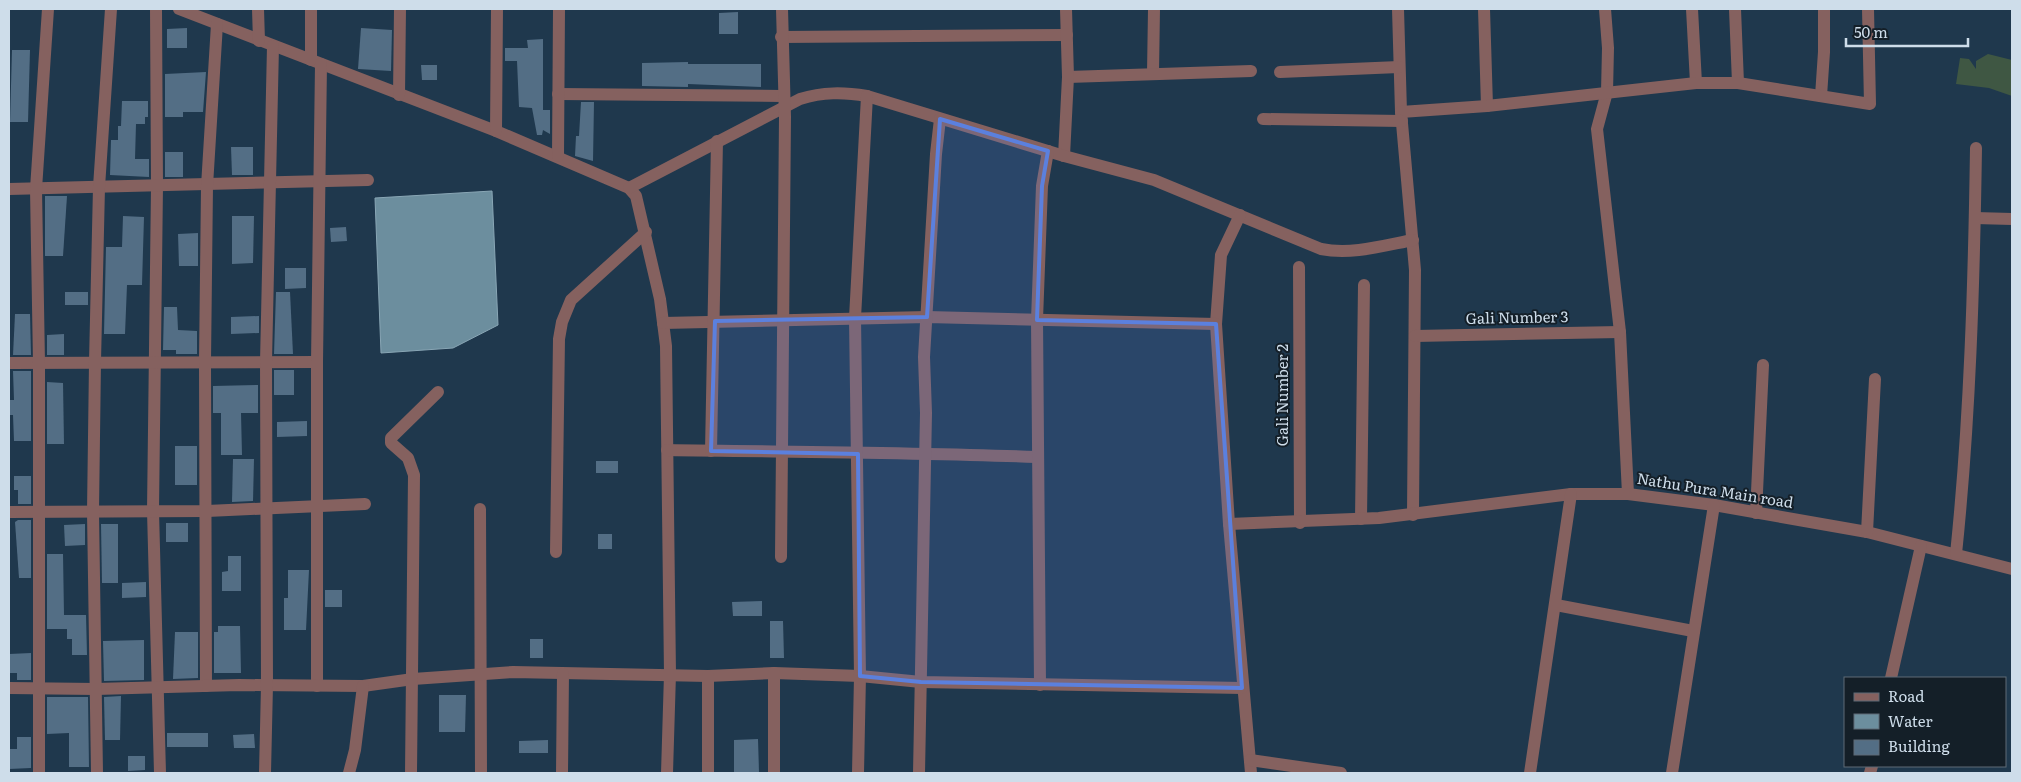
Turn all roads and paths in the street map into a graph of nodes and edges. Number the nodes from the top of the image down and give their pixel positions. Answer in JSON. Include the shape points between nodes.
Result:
{"nodes":[{"id":1,"x":48,"y":9,"type":"edge"},
{"id":2,"x":111,"y":9,"type":"edge"},
{"id":3,"x":156,"y":9,"type":"edge"},
{"id":4,"x":258,"y":9,"type":"edge"},
{"id":5,"x":311,"y":9,"type":"edge"},
{"id":6,"x":400,"y":9,"type":"edge"},
{"id":7,"x":497,"y":9,"type":"edge"},
{"id":8,"x":559,"y":9,"type":"edge"},
{"id":9,"x":782,"y":9,"type":"edge"},
{"id":10,"x":1066,"y":9,"type":"edge"},
{"id":11,"x":1154,"y":9,"type":"edge"},
{"id":12,"x":1398,"y":9,"type":"edge"},
{"id":13,"x":1484,"y":9,"type":"edge"},
{"id":14,"x":1605,"y":9,"type":"edge"},
{"id":15,"x":1692,"y":9,"type":"edge"},
{"id":16,"x":1735,"y":9,"type":"edge"},
{"id":17,"x":1824,"y":9,"type":"edge"},
{"id":18,"x":1868,"y":9,"type":"edge"},
{"id":19,"x":186,"y":10,"type":"edge"},
{"id":20,"x":216,"y":24,"type":"junction"},
{"id":21,"x":1067,"y":35,"type":"junction"},
{"id":22,"x":781,"y":37,"type":"junction"},
{"id":23,"x":259,"y":41,"type":"junction"},
{"id":24,"x":273,"y":46,"type":"junction"},
{"id":25,"x":316,"y":62,"type":"junction"},
{"id":26,"x":1399,"y":66,"type":"junction"},
{"id":27,"x":1251,"y":71,"type":"dead end"},
{"id":28,"x":1280,"y":72,"type":"dead end"},
{"id":29,"x":1152,"y":73,"type":"junction"},
{"id":30,"x":1068,"y":77,"type":"junction"},
{"id":31,"x":1696,"y":83,"type":"junction"},
{"id":32,"x":1738,"y":83,"type":"junction"},
{"id":33,"x":1607,"y":92,"type":"junction"},
{"id":34,"x":558,"y":94,"type":"junction"},
{"id":35,"x":399,"y":96,"type":"junction"},
{"id":36,"x":1821,"y":96,"type":"junction"},
{"id":37,"x":866,"y":101,"type":"junction"},
{"id":38,"x":1487,"y":106,"type":"junction"},
{"id":39,"x":784,"y":107,"type":"junction"},
{"id":40,"x":1401,"y":116,"type":"junction"},
{"id":41,"x":1263,"y":119,"type":"dead end"},
{"id":42,"x":939,"y":125,"type":"junction"},
{"id":43,"x":496,"y":131,"type":"junction"},
{"id":44,"x":717,"y":145,"type":"junction"},
{"id":45,"x":1976,"y":148,"type":"dead end"},
{"id":46,"x":1047,"y":154,"type":"junction"},
{"id":47,"x":558,"y":156,"type":"junction"},
{"id":48,"x":1064,"y":156,"type":"junction"},
{"id":49,"x":320,"y":180,"type":"junction"},
{"id":50,"x":368,"y":180,"type":"dead end"},
{"id":51,"x":269,"y":183,"type":"junction"},
{"id":52,"x":99,"y":186,"type":"junction"},
{"id":53,"x":157,"y":186,"type":"junction"},
{"id":54,"x":207,"y":186,"type":"junction"},
{"id":55,"x":9,"y":189,"type":"edge"},
{"id":56,"x":36,"y":189,"type":"junction"},
{"id":57,"x":633,"y":192,"type":"junction"},
{"id":58,"x":1238,"y":218,"type":"junction"},
{"id":59,"x":1975,"y":218,"type":"junction"},
{"id":60,"x":2012,"y":220,"type":"edge"},
{"id":61,"x":645,"y":228,"type":"junction"},
{"id":62,"x":1413,"y":243,"type":"junction"},
{"id":63,"x":1299,"y":268,"type":"dead end"},
{"id":64,"x":1364,"y":285,"type":"dead end"},
{"id":65,"x":927,"y":317,"type":"junction"},
{"id":66,"x":855,"y":318,"type":"junction"},
{"id":67,"x":782,"y":320,"type":"junction"},
{"id":68,"x":1037,"y":320,"type":"junction"},
{"id":69,"x":715,"y":321,"type":"junction"},
{"id":70,"x":663,"y":323,"type":"junction"},
{"id":71,"x":1216,"y":324,"type":"junction"},
{"id":72,"x":1620,"y":332,"type":"junction"},
{"id":73,"x":1416,"y":336,"type":"junction"},
{"id":74,"x":154,"y":361,"type":"junction"},
{"id":75,"x":95,"y":362,"type":"junction"},
{"id":76,"x":204,"y":362,"type":"junction"},
{"id":77,"x":266,"y":362,"type":"junction"},
{"id":78,"x":317,"y":362,"type":"junction"},
{"id":79,"x":9,"y":363,"type":"edge"},
{"id":80,"x":39,"y":363,"type":"junction"},
{"id":81,"x":1763,"y":365,"type":"dead end"},
{"id":82,"x":1875,"y":379,"type":"dead end"},
{"id":83,"x":438,"y":392,"type":"dead end"},
{"id":84,"x":667,"y":450,"type":"junction"},
{"id":85,"x":711,"y":451,"type":"junction"},
{"id":86,"x":782,"y":452,"type":"junction"},
{"id":87,"x":925,"y":452,"type":"junction"},
{"id":88,"x":858,"y":454,"type":"junction"},
{"id":89,"x":1037,"y":457,"type":"junction"},
{"id":90,"x":1571,"y":494,"type":"junction"},
{"id":91,"x":1628,"y":494,"type":"junction"},
{"id":92,"x":365,"y":504,"type":"dead end"},
{"id":93,"x":1714,"y":504,"type":"junction"},
{"id":94,"x":317,"y":506,"type":"junction"},
{"id":95,"x":268,"y":508,"type":"junction"},
{"id":96,"x":480,"y":509,"type":"dead end"},
{"id":97,"x":153,"y":511,"type":"junction"},
{"id":98,"x":207,"y":511,"type":"junction"},
{"id":99,"x":9,"y":512,"type":"edge"},
{"id":100,"x":37,"y":512,"type":"junction"},
{"id":101,"x":93,"y":512,"type":"junction"},
{"id":102,"x":1756,"y":513,"type":"junction"},
{"id":103,"x":1413,"y":515,"type":"junction"},
{"id":104,"x":1361,"y":519,"type":"junction"},
{"id":105,"x":1300,"y":522,"type":"junction"},
{"id":106,"x":1228,"y":524,"type":"junction"},
{"id":107,"x":1867,"y":532,"type":"junction"},
{"id":108,"x":1921,"y":546,"type":"junction"},
{"id":109,"x":556,"y":552,"type":"dead end"},
{"id":110,"x":1956,"y":554,"type":"junction"},
{"id":111,"x":781,"y":557,"type":"dead end"},
{"id":112,"x":2012,"y":569,"type":"edge"},
{"id":113,"x":1556,"y":605,"type":"junction"},
{"id":114,"x":1693,"y":631,"type":"junction"},
{"id":115,"x":774,"y":672,"type":"junction"},
{"id":116,"x":481,"y":674,"type":"junction"},
{"id":117,"x":563,"y":674,"type":"junction"},
{"id":118,"x":670,"y":674,"type":"junction"},
{"id":119,"x":708,"y":676,"type":"junction"},
{"id":120,"x":860,"y":676,"type":"junction"},
{"id":121,"x":1892,"y":677,"type":"edge"},
{"id":122,"x":412,"y":679,"type":"junction"},
{"id":123,"x":921,"y":682,"type":"junction"},
{"id":124,"x":1040,"y":685,"type":"junction"},
{"id":125,"x":206,"y":686,"type":"junction"},
{"id":126,"x":267,"y":686,"type":"junction"},
{"id":127,"x":317,"y":686,"type":"junction"},
{"id":128,"x":359,"y":686,"type":"junction"},
{"id":129,"x":157,"y":687,"type":"junction"},
{"id":130,"x":9,"y":688,"type":"edge"},
{"id":131,"x":38,"y":688,"type":"junction"},
{"id":132,"x":1242,"y":688,"type":"junction"},
{"id":133,"x":96,"y":689,"type":"junction"},
{"id":134,"x":1251,"y":767,"type":"edge"},
{"id":135,"x":39,"y":773,"type":"edge"},
{"id":136,"x":97,"y":773,"type":"edge"},
{"id":137,"x":160,"y":773,"type":"edge"},
{"id":138,"x":265,"y":773,"type":"edge"},
{"id":139,"x":348,"y":773,"type":"edge"},
{"id":140,"x":411,"y":773,"type":"edge"},
{"id":141,"x":481,"y":773,"type":"edge"},
{"id":142,"x":562,"y":773,"type":"edge"},
{"id":143,"x":667,"y":773,"type":"edge"},
{"id":144,"x":708,"y":773,"type":"edge"},
{"id":145,"x":774,"y":773,"type":"edge"},
{"id":146,"x":858,"y":773,"type":"edge"},
{"id":147,"x":920,"y":773,"type":"edge"},
{"id":148,"x":1340,"y":773,"type":"edge"},
{"id":149,"x":1530,"y":773,"type":"edge"},
{"id":150,"x":1672,"y":773,"type":"edge"}],
"edges":[{"from":1,"to":56,"type":"street"},
{"from":2,"to":52,"type":"street"},
{"from":3,"to":53,"type":"street"},
{"from":4,"to":23,"type":"street"},
{"from":5,"to":25,"type":"street"},
{"from":6,"to":35,"type":"street"},
{"from":7,"to":43,"type":"street"},
{"from":8,"to":34,"type":"street"},
{"from":9,"to":22,"type":"street"},
{"from":10,"to":21,"type":"street"},
{"from":11,"to":29,"type":"street"},
{"from":12,"to":26,"type":"street"},
{"from":13,"to":38,"type":"street"},
{"from":14,"to":33,"type":"street"},
{"from":15,"to":31,"type":"street"},
{"from":16,"to":32,"type":"street"},
{"from":17,"to":36,"type":"street"},
{"from":18,"to":36,"type":"street","via":[[1870,104]]},
{"from":19,"to":20,"type":"street"},
{"from":20,"to":23,"type":"street"},
{"from":20,"to":54,"type":"street"},
{"from":21,"to":22,"type":"street"},
{"from":21,"to":30,"type":"street"},
{"from":22,"to":39,"type":"street"},
{"from":23,"to":24,"type":"street"},
{"from":24,"to":25,"type":"street"},
{"from":24,"to":51,"type":"street"},
{"from":25,"to":35,"type":"street"},
{"from":25,"to":49,"type":"street"},
{"from":26,"to":28,"type":"street"},
{"from":26,"to":40,"type":"street"},
{"from":27,"to":29,"type":"street"},
{"from":29,"to":30,"type":"street"},
{"from":30,"to":48,"type":"street"},
{"from":31,"to":32,"type":"street"},
{"from":31,"to":33,"type":"street"},
{"from":32,"to":36,"type":"street"},
{"from":33,"to":38,"type":"street"},
{"from":33,"to":72,"type":"street","via":[[1597,129]]},
{"from":34,"to":39,"type":"street"},
{"from":34,"to":47,"type":"street"},
{"from":35,"to":43,"type":"street"},
{"from":37,"to":39,"type":"street","via":[[842,92],[817,94]]},
{"from":37,"to":42,"type":"street"},
{"from":37,"to":66,"type":"street"},
{"from":38,"to":40,"type":"street"},
{"from":39,"to":44,"type":"street"},
{"from":39,"to":67,"type":"street"},
{"from":40,"to":41,"type":"street"},
{"from":40,"to":62,"type":"street"},
{"from":42,"to":46,"type":"street"},
{"from":42,"to":65,"type":"street"},
{"from":43,"to":47,"type":"street"},
{"from":44,"to":57,"type":"street"},
{"from":44,"to":69,"type":"street"},
{"from":45,"to":59,"type":"street"},
{"from":46,"to":48,"type":"street"},
{"from":46,"to":68,"type":"street","via":[[1042,186]]},
{"from":47,"to":57,"type":"street"},
{"from":48,"to":58,"type":"street","via":[[1154,180]]},
{"from":49,"to":50,"type":"street"},
{"from":49,"to":51,"type":"street"},
{"from":49,"to":78,"type":"street"},
{"from":51,"to":54,"type":"street"},
{"from":51,"to":77,"type":"street"},
{"from":52,"to":53,"type":"street"},
{"from":52,"to":56,"type":"street"},
{"from":52,"to":75,"type":"street"},
{"from":53,"to":54,"type":"street"},
{"from":53,"to":74,"type":"street"},
{"from":54,"to":76,"type":"street"},
{"from":55,"to":56,"type":"street"},
{"from":56,"to":80,"type":"street"},
{"from":57,"to":61,"type":"street"},
{"from":58,"to":62,"type":"street","via":[[1336,252]]},
{"from":58,"to":71,"type":"street","via":[[1221,255]]},
{"from":59,"to":60,"type":"street"},
{"from":59,"to":110,"type":"street","via":[[1966,459]]},
{"from":61,"to":70,"type":"street"},
{"from":61,"to":109,"type":"street","via":[[571,300],[562,322],[559,339]]},
{"from":62,"to":73,"type":"street"},
{"from":63,"to":105,"type":"street","name":"Gali Number 2"},
{"from":64,"to":104,"type":"street"},
{"from":65,"to":66,"type":"street"},
{"from":65,"to":68,"type":"street"},
{"from":65,"to":87,"type":"street"},
{"from":66,"to":67,"type":"street"},
{"from":66,"to":88,"type":"street"},
{"from":67,"to":69,"type":"street"},
{"from":67,"to":86,"type":"street"},
{"from":68,"to":71,"type":"street"},
{"from":68,"to":89,"type":"street"},
{"from":69,"to":70,"type":"street"},
{"from":69,"to":85,"type":"street"},
{"from":70,"to":84,"type":"street"},
{"from":71,"to":106,"type":"street"},
{"from":72,"to":73,"type":"street","name":"Gali Number 3"},
{"from":72,"to":91,"type":"street"},
{"from":73,"to":103,"type":"street"},
{"from":74,"to":75,"type":"street"},
{"from":74,"to":76,"type":"street"},
{"from":74,"to":97,"type":"street"},
{"from":75,"to":80,"type":"street"},
{"from":75,"to":101,"type":"street"},
{"from":76,"to":77,"type":"street"},
{"from":76,"to":98,"type":"street"},
{"from":77,"to":78,"type":"street"},
{"from":77,"to":95,"type":"street"},
{"from":78,"to":94,"type":"street"},
{"from":79,"to":80,"type":"street"},
{"from":80,"to":100,"type":"street"},
{"from":81,"to":102,"type":"street"},
{"from":82,"to":107,"type":"street"},
{"from":83,"to":122,"type":"street","via":[[394,434],[391,443],[408,458],[414,475]]},
{"from":84,"to":85,"type":"street"},
{"from":84,"to":118,"type":"street"},
{"from":85,"to":86,"type":"street"},
{"from":86,"to":88,"type":"street"},
{"from":86,"to":111,"type":"street"},
{"from":87,"to":88,"type":"street"},
{"from":87,"to":89,"type":"street"},
{"from":87,"to":123,"type":"street"},
{"from":88,"to":120,"type":"street"},
{"from":89,"to":124,"type":"street"},
{"from":90,"to":91,"type":"street","name":"Nathu Pura Main road"},
{"from":90,"to":103,"type":"street","name":"Nathu Pura Main road"},
{"from":90,"to":113,"type":"street"},
{"from":91,"to":93,"type":"street","name":"Nathu Pura Main road"},
{"from":92,"to":94,"type":"street"},
{"from":93,"to":102,"type":"street","name":"Nathu Pura Main road"},
{"from":93,"to":114,"type":"street"},
{"from":94,"to":95,"type":"street"},
{"from":94,"to":127,"type":"street"},
{"from":95,"to":98,"type":"street"},
{"from":95,"to":126,"type":"street"},
{"from":96,"to":116,"type":"street"},
{"from":97,"to":98,"type":"street"},
{"from":97,"to":101,"type":"street"},
{"from":97,"to":129,"type":"street"},
{"from":98,"to":125,"type":"street"},
{"from":99,"to":100,"type":"street"},
{"from":100,"to":101,"type":"street"},
{"from":100,"to":131,"type":"street"},
{"from":101,"to":133,"type":"street"},
{"from":102,"to":107,"type":"street","name":"Nathu Pura Main road"},
{"from":103,"to":104,"type":"street","name":"Nathu Pura Main road"},
{"from":104,"to":105,"type":"street","name":"Nathu Pura Main road"},
{"from":105,"to":106,"type":"street","name":"Nathu Pura Main road"},
{"from":106,"to":132,"type":"street"},
{"from":107,"to":108,"type":"street","name":"Nathu Pura Main road"},
{"from":108,"to":110,"type":"street","name":"Nathu Pura Main road"},
{"from":108,"to":121,"type":"street"},
{"from":110,"to":112,"type":"street","name":"Nathu Pura Main road"},
{"from":113,"to":114,"type":"street"},
{"from":113,"to":149,"type":"street"},
{"from":114,"to":150,"type":"street"},
{"from":115,"to":119,"type":"street"},
{"from":115,"to":120,"type":"street"},
{"from":115,"to":145,"type":"street"},
{"from":116,"to":117,"type":"street"},
{"from":116,"to":122,"type":"street"},
{"from":116,"to":141,"type":"street"},
{"from":117,"to":118,"type":"street"},
{"from":117,"to":142,"type":"street"},
{"from":118,"to":119,"type":"street"},
{"from":118,"to":143,"type":"street"},
{"from":119,"to":144,"type":"street"},
{"from":120,"to":123,"type":"street"},
{"from":120,"to":146,"type":"street"},
{"from":122,"to":128,"type":"street"},
{"from":122,"to":140,"type":"street"},
{"from":123,"to":124,"type":"street"},
{"from":123,"to":147,"type":"street"},
{"from":124,"to":132,"type":"street"},
{"from":125,"to":126,"type":"street"},
{"from":125,"to":129,"type":"street"},
{"from":126,"to":127,"type":"street"},
{"from":126,"to":138,"type":"street"},
{"from":127,"to":128,"type":"street"},
{"from":128,"to":139,"type":"street","via":[[355,750]]},
{"from":129,"to":133,"type":"street"},
{"from":129,"to":137,"type":"street"},
{"from":130,"to":131,"type":"street"},
{"from":131,"to":133,"type":"street"},
{"from":131,"to":135,"type":"street"},
{"from":132,"to":134,"type":"street"},
{"from":133,"to":136,"type":"street"},
{"from":134,"to":148,"type":"street"}]}
